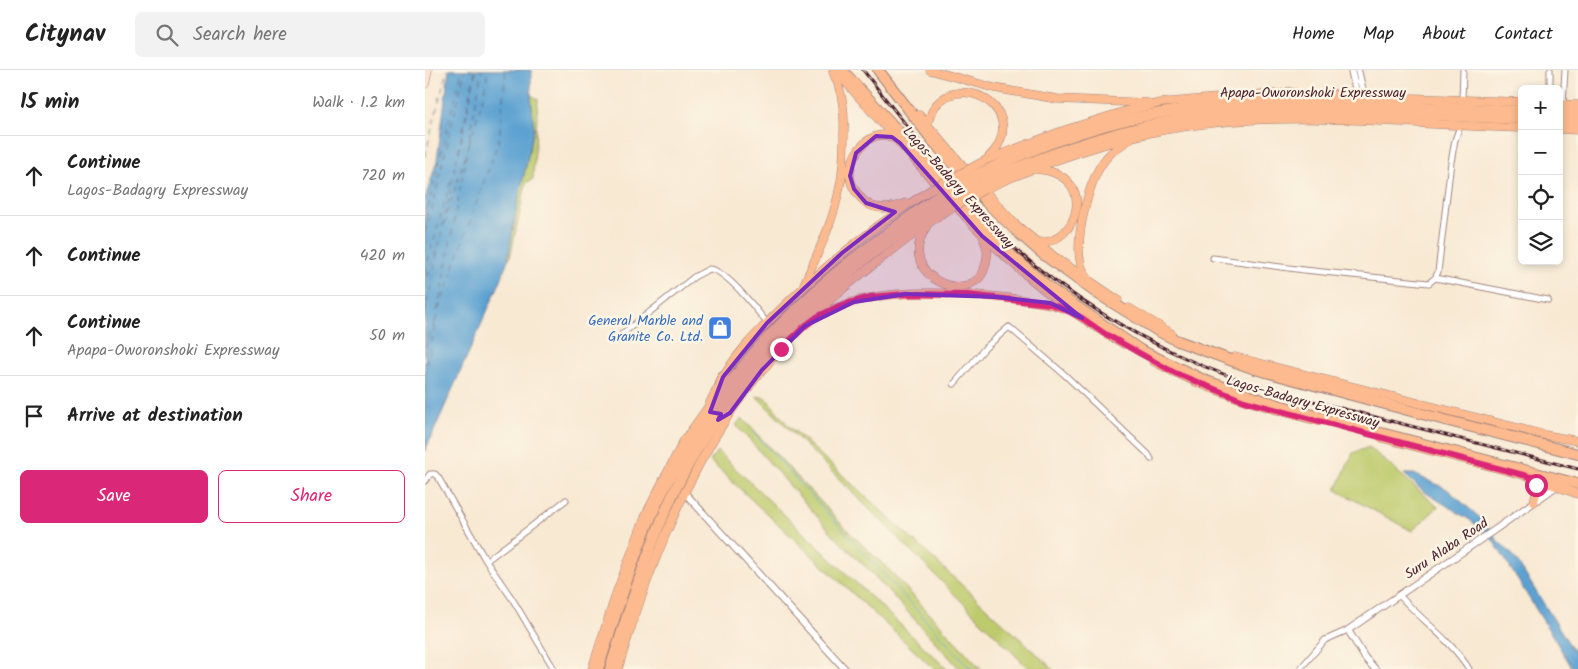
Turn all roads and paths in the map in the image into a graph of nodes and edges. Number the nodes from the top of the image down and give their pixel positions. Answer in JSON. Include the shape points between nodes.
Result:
{"nodes":[{"id":1,"x":428,"y":70,"type":"edge"},
{"id":2,"x":833,"y":70,"type":"edge"},
{"id":3,"x":842,"y":70,"type":"edge"},
{"id":4,"x":878,"y":70,"type":"edge"},
{"id":5,"x":883,"y":70,"type":"edge"},
{"id":6,"x":930,"y":70,"type":"edge"},
{"id":7,"x":1351,"y":70,"type":"edge"},
{"id":8,"x":1358,"y":70,"type":"edge"},
{"id":9,"x":1463,"y":70,"type":"edge"},
{"id":10,"x":1549,"y":70,"type":"edge"},
{"id":11,"x":1565,"y":70,"type":"edge"},
{"id":12,"x":425,"y":84,"type":"edge"},
{"id":13,"x":1549,"y":85,"type":"edge"},
{"id":14,"x":1563,"y":85,"type":"edge"},
{"id":15,"x":1360,"y":96,"type":"junction"},
{"id":16,"x":1289,"y":98,"type":"junction"},
{"id":17,"x":1333,"y":99,"type":"junction"},
{"id":18,"x":1462,"y":99,"type":"junction"},
{"id":19,"x":1518,"y":102,"type":"edge"},
{"id":20,"x":1160,"y":104,"type":"junction"},
{"id":21,"x":1578,"y":105,"type":"edge"},
{"id":22,"x":1563,"y":107,"type":"edge"},
{"id":23,"x":1563,"y":108,"type":"edge"},
{"id":24,"x":1518,"y":111,"type":"edge"},
{"id":25,"x":1578,"y":113,"type":"edge"},
{"id":26,"x":1270,"y":116,"type":"junction"},
{"id":27,"x":1236,"y":117,"type":"junction"},
{"id":28,"x":1518,"y":119,"type":"edge"},
{"id":29,"x":1563,"y":121,"type":"edge"},
{"id":30,"x":1578,"y":122,"type":"edge"},
{"id":31,"x":1460,"y":126,"type":"junction"},
{"id":32,"x":928,"y":127,"type":"junction"},
{"id":33,"x":1518,"y":128,"type":"edge"},
{"id":34,"x":1563,"y":129,"type":"edge"},
{"id":35,"x":1578,"y":130,"type":"edge"},
{"id":36,"x":1139,"y":135,"type":"junction"},
{"id":37,"x":900,"y":143,"type":"junction"},
{"id":38,"x":986,"y":160,"type":"junction"},
{"id":39,"x":1033,"y":169,"type":"junction"},
{"id":40,"x":977,"y":179,"type":"junction"},
{"id":41,"x":943,"y":198,"type":"junction"},
{"id":42,"x":915,"y":200,"type":"junction"},
{"id":43,"x":928,"y":224,"type":"junction"},
{"id":44,"x":983,"y":236,"type":"junction"},
{"id":45,"x":1037,"y":242,"type":"junction"},
{"id":46,"x":1213,"y":258,"type":"dead end"},
{"id":47,"x":1435,"y":278,"type":"junction"},
{"id":48,"x":1089,"y":280,"type":"junction"},
{"id":49,"x":803,"y":288,"type":"junction"},
{"id":50,"x":1548,"y":300,"type":"dead end"},
{"id":51,"x":1082,"y":318,"type":"junction"},
{"id":52,"x":767,"y":323,"type":"junction"},
{"id":53,"x":805,"y":326,"type":"junction"},
{"id":54,"x":622,"y":334,"type":"dead end"},
{"id":55,"x":728,"y":379,"type":"junction"},
{"id":56,"x":954,"y":384,"type":"dead end"},
{"id":57,"x":717,"y":412,"type":"junction"},
{"id":58,"x":712,"y":433,"type":"junction"},
{"id":59,"x":1578,"y":441,"type":"edge"},
{"id":60,"x":1578,"y":454,"type":"edge"},
{"id":61,"x":1151,"y":458,"type":"dead end"},
{"id":62,"x":1531,"y":477,"type":"junction"},
{"id":63,"x":425,"y":481,"type":"edge"},
{"id":64,"x":1578,"y":484,"type":"edge"},
{"id":65,"x":1557,"y":486,"type":"junction"},
{"id":66,"x":685,"y":492,"type":"junction"},
{"id":67,"x":1578,"y":494,"type":"edge"},
{"id":68,"x":566,"y":500,"type":"dead end"},
{"id":69,"x":1534,"y":502,"type":"junction"},
{"id":70,"x":486,"y":561,"type":"junction"},
{"id":71,"x":1399,"y":595,"type":"junction"},
{"id":72,"x":1347,"y":630,"type":"junction"},
{"id":73,"x":615,"y":666,"type":"edge"},
{"id":74,"x":555,"y":669,"type":"edge"},
{"id":75,"x":592,"y":669,"type":"edge"},
{"id":76,"x":598,"y":669,"type":"edge"},
{"id":77,"x":845,"y":669,"type":"edge"},
{"id":78,"x":1300,"y":669,"type":"edge"},
{"id":79,"x":1375,"y":669,"type":"edge"},
{"id":80,"x":1469,"y":669,"type":"edge"}],
"edges":[{"from":1,"to":12,"type":"main road"},
{"from":2,"to":37,"type":"main road","name":"Lagos-Badagry Expressway"},
{"from":2,"to":49,"type":"main road","via":[[845,121],[840,186],[827,230]]},
{"from":3,"to":64,"type":"highway","name":"Lagos-Badagry Expressway","via":[[935,171],[991,238],[1052,290],[1141,350],[1206,381],[1262,400]]},
{"from":4,"to":60,"type":"highway","name":"Lagos-Badagry Expressway","via":[[933,141],[987,203],[1021,235],[1089,287],[1158,331],[1255,369]]},
{"from":5,"to":32,"type":"main road","name":"Lagos-Badagry Expressway"},
{"from":6,"to":20,"type":"main road","via":[[994,88],[1057,99]]},
{"from":7,"to":15,"type":"street"},
{"from":8,"to":15,"type":"street"},
{"from":9,"to":18,"type":"street"},
{"from":10,"to":13,"type":"street"},
{"from":11,"to":14,"type":"street"},
{"from":15,"to":17,"type":"main road","name":"Apapa-Oworonshoki Expressway"},
{"from":15,"to":18,"type":"main road","name":"Apapa-Oworonshoki Expressway"},
{"from":16,"to":17,"type":"highway","name":"Apapa-Oworonshoki Expressway"},
{"from":16,"to":17,"type":"highway"},
{"from":16,"to":20,"type":"main road","name":"Apapa-Oworonshoki Expressway","via":[[1240,96]]},
{"from":16,"to":40,"type":"highway","name":"Apapa-Oworonshoki Expressway","via":[[1208,106],[1113,123],[1031,151]]},
{"from":17,"to":24,"type":"highway","name":"Apapa-Oworonshoki Expressway"},
{"from":18,"to":19,"type":"main road","name":"Apapa-Oworonshoki Expressway"},
{"from":20,"to":38,"type":"main road","name":"Apapa-Oworonshoki Expressway","via":[[1080,125]]},
{"from":21,"to":22,"type":"main road"},
{"from":23,"to":25,"type":"highway"},
{"from":26,"to":27,"type":"highway","name":"Apapa-Oworonshoki Expressway"},
{"from":26,"to":27,"type":"highway"},
{"from":26,"to":28,"type":"highway","name":"Apapa-Oworonshoki Expressway","via":[[1325,112]]},
{"from":26,"to":31,"type":"main road","name":"Apapa-Oworonshoki Expressway"},
{"from":27,"to":36,"type":"main road","name":"Apapa-Oworonshoki Expressway"},
{"from":27,"to":40,"type":"highway","name":"Apapa-Oworonshoki Expressway","via":[[1187,119],[1120,132]]},
{"from":29,"to":30,"type":"highway"},
{"from":31,"to":33,"type":"main road","name":"Apapa-Oworonshoki Expressway"},
{"from":31,"to":47,"type":"street","via":[[1452,155]]},
{"from":32,"to":38,"type":"main road","via":[[933,110],[947,96],[957,92],[978,93],[997,108],[1003,124],[1000,144]]},
{"from":32,"to":45,"type":"main road","name":"Lagos-Badagry Expressway","via":[[1014,222]]},
{"from":34,"to":35,"type":"main road"},
{"from":36,"to":39,"type":"main road","name":"Apapa-Oworonshoki Expressway"},
{"from":36,"to":48,"type":"main road","via":[[1107,157],[1091,185],[1080,239],[1081,264]]},
{"from":37,"to":42,"type":"main road","via":[[882,135],[869,139],[856,153],[850,176],[854,189],[866,203],[875,207],[894,208]]},
{"from":37,"to":44,"type":"main road","name":"Lagos-Badagry Expressway"},
{"from":38,"to":40,"type":"main road","name":"Apapa-Oworonshoki Expressway"},
{"from":39,"to":40,"type":"main road","name":"Apapa-Oworonshoki Expressway"},
{"from":39,"to":45,"type":"main road","via":[[1048,170],[1064,178],[1075,193],[1077,202],[1074,218],[1063,233],[1054,239]]},
{"from":40,"to":41,"type":"highway","name":"Apapa-Oworonshoki Expressway","bridge":true},
{"from":40,"to":41,"type":"main road","name":"Apapa-Oworonshoki Expressway","bridge":true},
{"from":41,"to":42,"type":"main road","name":"Apapa-Oworonshoki Expressway"},
{"from":41,"to":43,"type":"main road","name":"Apapa-Oworonshoki Expressway"},
{"from":41,"to":55,"type":"highway","name":"Apapa-Oworonshoki Expressway","via":[[857,256],[823,284]]},
{"from":41,"to":57,"type":"highway","name":"Apapa-Oworonshoki Expressway","via":[[837,282],[756,365]]},
{"from":42,"to":49,"type":"main road","name":"Apapa-Oworonshoki Expressway","via":[[842,253]]},
{"from":43,"to":44,"type":"main road","via":[[918,249],[920,261],[931,278],[944,285],[966,286],[976,281],[985,270],[988,253]]},
{"from":43,"to":53,"type":"main road","name":"Apapa-Oworonshoki Expressway","via":[[848,285]]},
{"from":44,"to":51,"type":"main road","name":"Lagos-Badagry Expressway","via":[[1036,284]]},
{"from":45,"to":48,"type":"main road","name":"Lagos-Badagry Expressway"},
{"from":46,"to":47,"type":"street","via":[[1429,283]]},
{"from":47,"to":50,"type":"street"},
{"from":48,"to":59,"type":"main road","name":"Lagos-Badagry Expressway","via":[[1173,334],[1243,359]]},
{"from":49,"to":52,"type":"main road","name":"Apapa-Oworonshoki Expressway"},
{"from":51,"to":53,"type":"main road","via":[[1056,305],[1035,302],[968,295],[906,294],[871,297],[839,306]]},
{"from":51,"to":62,"type":"main road","name":"Lagos-Badagry Expressway","via":[[1175,373],[1244,401]]},
{"from":52,"to":54,"type":"street","via":[[752,303],[719,271],[709,269]]},
{"from":52,"to":55,"type":"main road","name":"Apapa-Oworonshoki Expressway","via":[[743,350]]},
{"from":53,"to":57,"type":"main road","name":"Apapa-Oworonshoki Expressway"},
{"from":55,"to":57,"type":"highway","name":"Apapa-Oworonshoki Expressway"},
{"from":55,"to":57,"type":"highway","via":[[720,391]]},
{"from":56,"to":61,"type":"street","via":[[985,348],[1009,327]]},
{"from":57,"to":58,"type":"highway"},
{"from":57,"to":75,"type":"main road","name":"Apapa-Oworonshoki Expressway","via":[[683,442],[647,512]]},
{"from":57,"to":76,"type":"highway","name":"Apapa-Oworonshoki Expressway","via":[[672,475],[645,532]]},
{"from":58,"to":66,"type":"main road"},
{"from":58,"to":73,"type":"highway","via":[[678,484],[657,531]]},
{"from":62,"to":65,"type":"main road","name":"Lagos-Badagry Expressway"},
{"from":62,"to":69,"type":"main road","via":[[1537,488]]},
{"from":63,"to":70,"type":"street","via":[[430,474],[438,477]]},
{"from":65,"to":67,"type":"main road","name":"Lagos-Badagry Expressway"},
{"from":65,"to":69,"type":"street","name":"Suru Alaba Road"},
{"from":66,"to":73,"type":"main road"},
{"from":66,"to":77,"type":"street"},
{"from":68,"to":70,"type":"street"},
{"from":69,"to":71,"type":"street","name":"Suru Alaba Road"},
{"from":70,"to":74,"type":"street"},
{"from":71,"to":72,"type":"street","name":"Suru Alaba Road"},
{"from":71,"to":80,"type":"street","via":[[1457,652]]},
{"from":72,"to":78,"type":"street","via":[[1325,640]]},
{"from":72,"to":79,"type":"street"}]}
